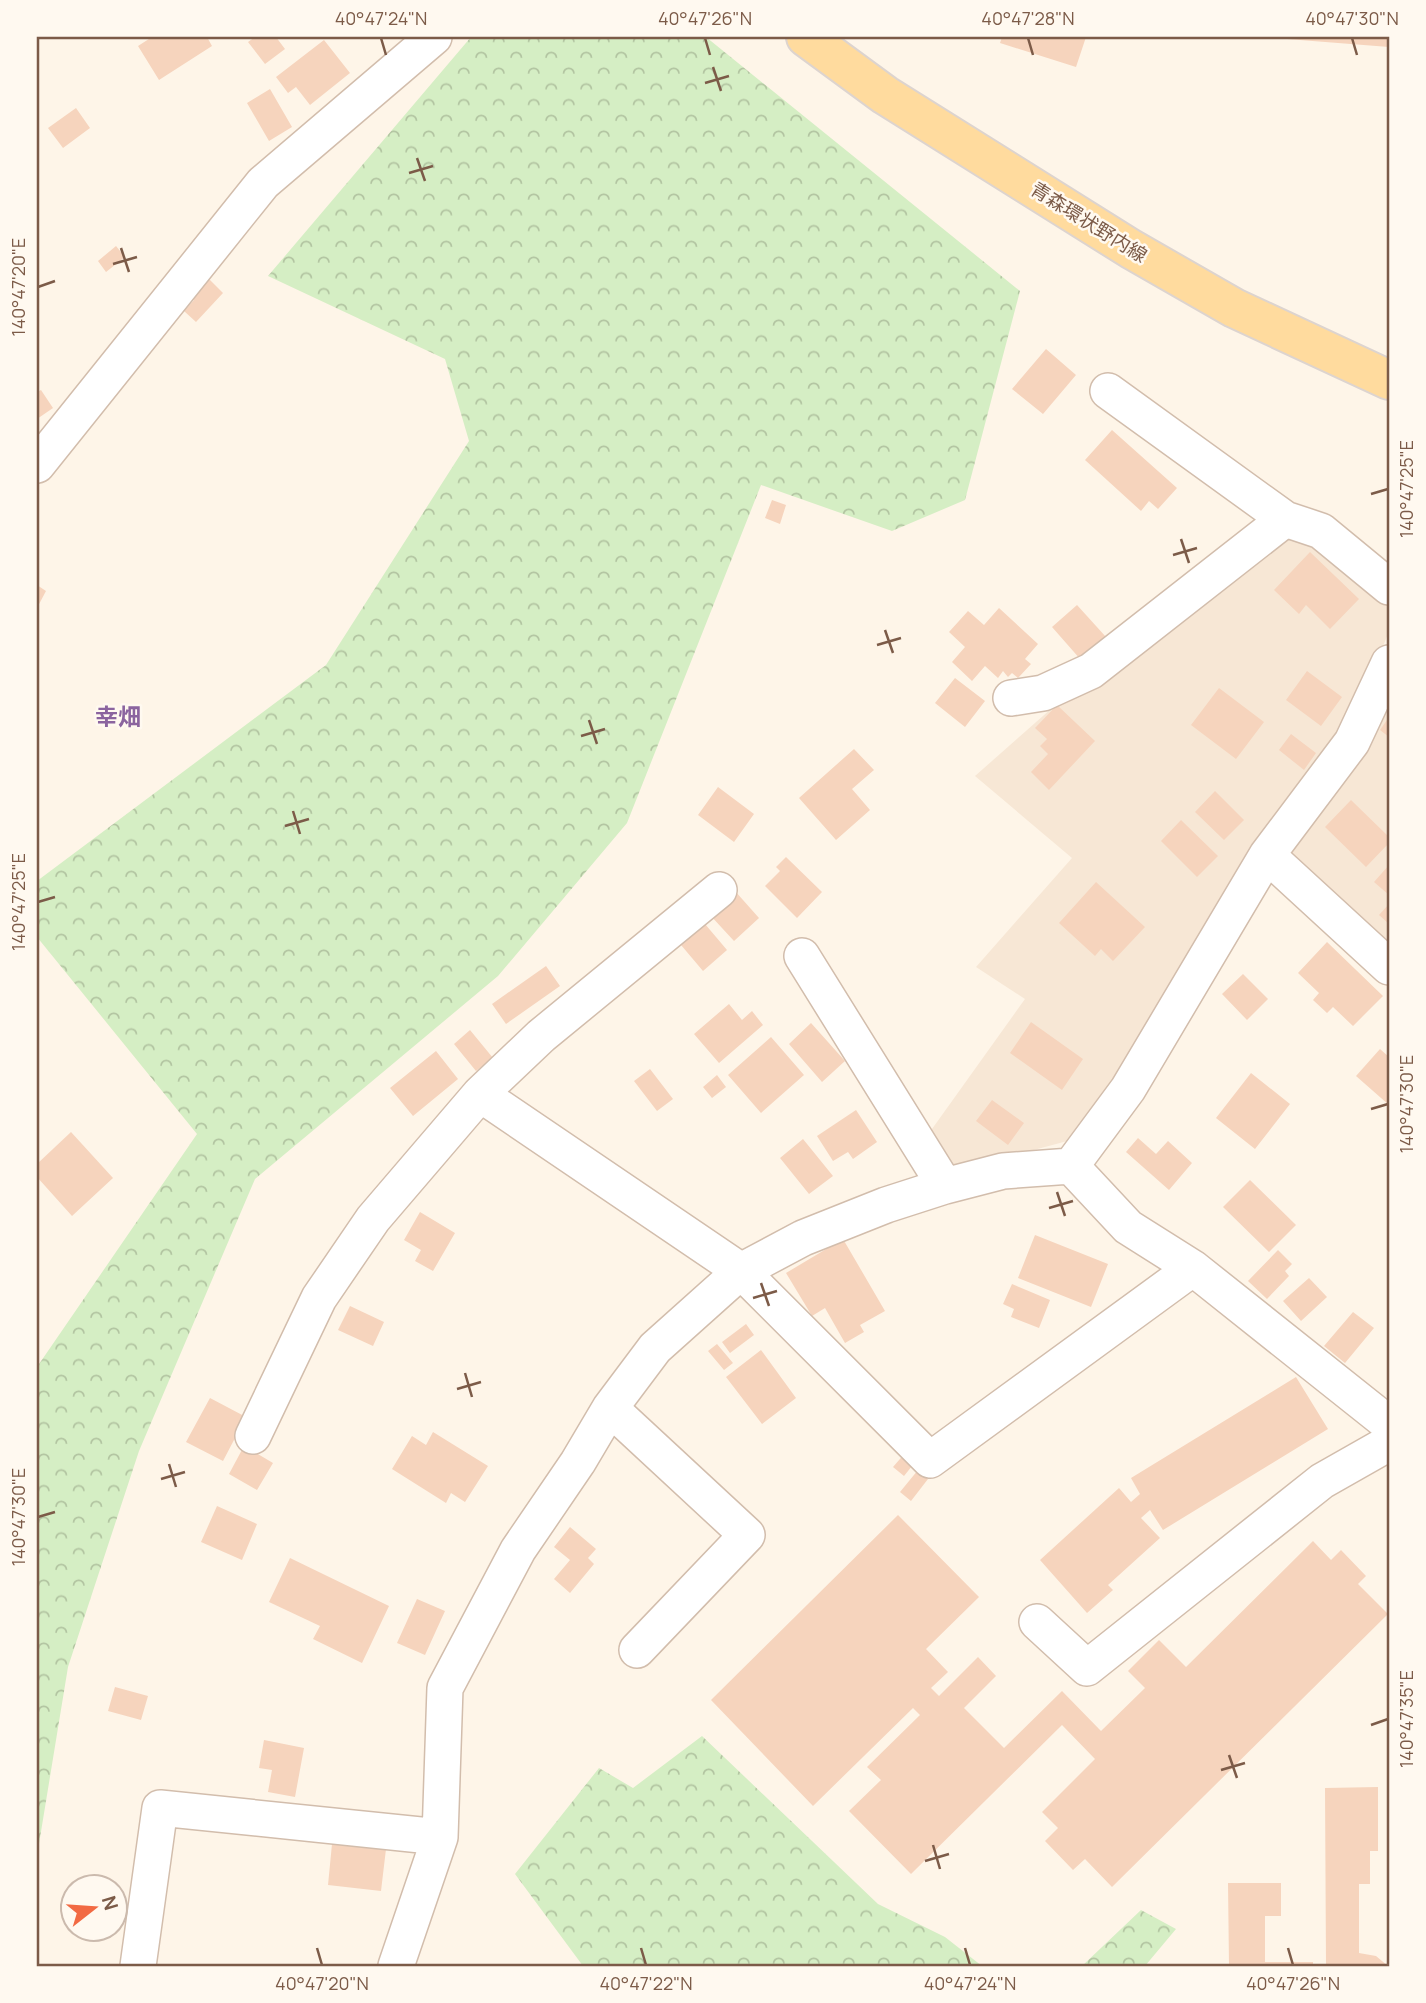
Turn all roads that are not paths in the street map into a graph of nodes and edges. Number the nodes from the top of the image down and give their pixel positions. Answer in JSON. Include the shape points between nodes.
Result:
{"nodes":[{"id":1,"x":433,"y":37,"type":"edge"},
{"id":2,"x":806,"y":37,"type":"edge"},
{"id":3,"x":1389,"y":380,"type":"edge"},
{"id":4,"x":1108,"y":391,"type":"dead end"},
{"id":5,"x":37,"y":465,"type":"edge"},
{"id":6,"x":1285,"y":519,"type":"junction"},
{"id":7,"x":1389,"y":587,"type":"edge"},
{"id":8,"x":1389,"y":663,"type":"edge"},
{"id":9,"x":1011,"y":698,"type":"dead end"},
{"id":10,"x":1267,"y":855,"type":"junction"},
{"id":11,"x":719,"y":890,"type":"dead end"},
{"id":12,"x":802,"y":956,"type":"dead end"},
{"id":13,"x":1389,"y":967,"type":"edge"},
{"id":14,"x":480,"y":1094,"type":"junction"},
{"id":15,"x":1071,"y":1166,"type":"junction"},
{"id":16,"x":945,"y":1186,"type":"junction"},
{"id":17,"x":1193,"y":1268,"type":"junction"},
{"id":18,"x":741,"y":1271,"type":"junction"},
{"id":19,"x":610,"y":1408,"type":"junction"},
{"id":20,"x":1389,"y":1424,"type":"edge"},
{"id":21,"x":253,"y":1436,"type":"dead end"},
{"id":22,"x":1389,"y":1443,"type":"edge"},
{"id":23,"x":1038,"y":1622,"type":"dead end"},
{"id":24,"x":637,"y":1650,"type":"dead end"},
{"id":25,"x":440,"y":1837,"type":"junction"},
{"id":26,"x":138,"y":1966,"type":"edge"},
{"id":27,"x":396,"y":1966,"type":"edge"}],
"edges":[{"from":1,"to":5,"type":"street","via":[[263,183]]},
{"from":2,"to":3,"type":"main road","name":"青森環状野内線","via":[[885,95],[1131,249],[1234,308]]},
{"from":4,"to":6,"type":"street"},
{"from":6,"to":7,"type":"street","via":[[1321,531]]},
{"from":6,"to":9,"type":"street","via":[[1091,671],[1042,693]]},
{"from":8,"to":10,"type":"street","via":[[1352,742]]},
{"from":10,"to":13,"type":"street"},
{"from":10,"to":15,"type":"street","via":[[1128,1089]]},
{"from":11,"to":14,"type":"street","via":[[541,1037]]},
{"from":12,"to":16,"type":"street"},
{"from":14,"to":18,"type":"street"},
{"from":14,"to":21,"type":"street","via":[[373,1219],[319,1298]]},
{"from":15,"to":16,"type":"street","via":[[1003,1171]]},
{"from":15,"to":17,"type":"street","via":[[1128,1227]]},
{"from":16,"to":18,"type":"street","via":[[803,1238]]},
{"from":17,"to":18,"type":"street","via":[[930,1461]]},
{"from":17,"to":20,"type":"street"},
{"from":18,"to":19,"type":"street","via":[[655,1348]]},
{"from":19,"to":24,"type":"street","via":[[747,1535]]},
{"from":19,"to":25,"type":"street","via":[[518,1550],[445,1688]]},
{"from":22,"to":23,"type":"street","via":[[1322,1481],[1087,1668]]},
{"from":25,"to":26,"type":"street","via":[[160,1808]]},
{"from":25,"to":27,"type":"street"}]}
